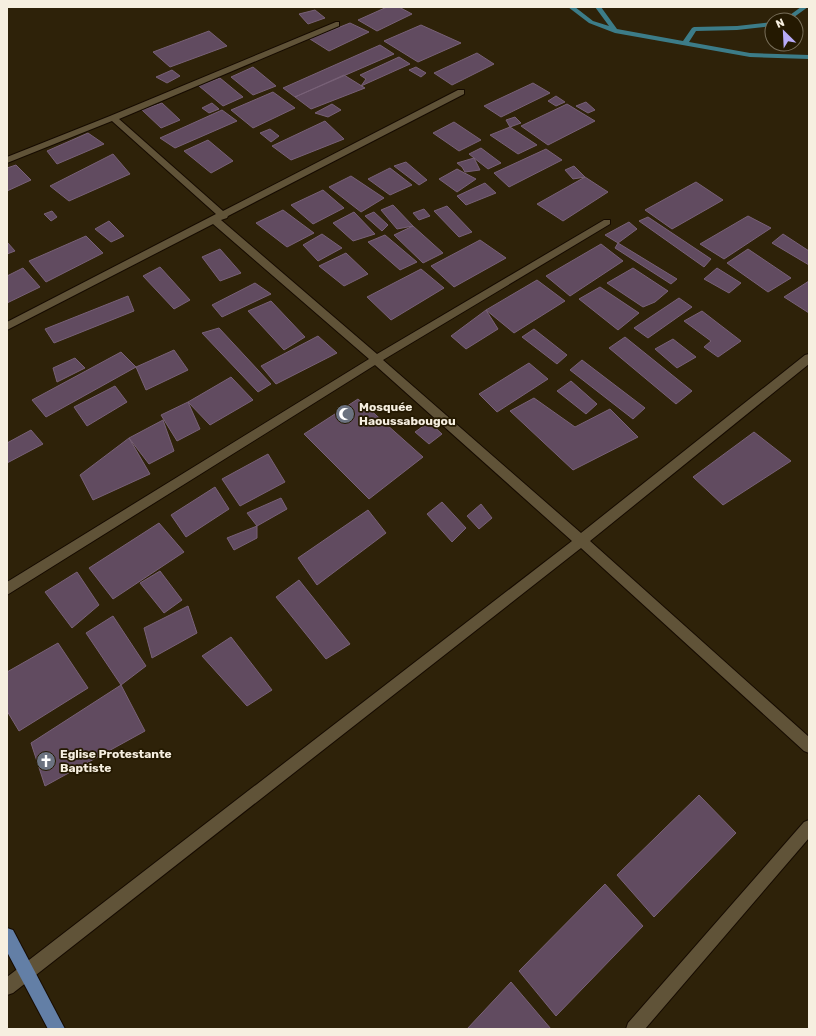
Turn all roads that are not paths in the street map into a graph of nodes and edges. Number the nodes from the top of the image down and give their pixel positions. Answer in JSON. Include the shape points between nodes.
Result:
{"nodes":[{"id":1,"x":336,"y":24,"type":"dead end"},
{"id":2,"x":461,"y":92,"type":"dead end"},
{"id":3,"x":113,"y":118,"type":"junction"},
{"id":4,"x":7,"y":160,"type":"edge"},
{"id":5,"x":220,"y":218,"type":"junction"},
{"id":6,"x":607,"y":222,"type":"dead end"},
{"id":7,"x":7,"y":326,"type":"edge"},
{"id":8,"x":809,"y":358,"type":"edge"},
{"id":9,"x":377,"y":359,"type":"junction"},
{"id":10,"x":582,"y":540,"type":"junction"},
{"id":11,"x":7,"y":589,"type":"edge"},
{"id":12,"x":809,"y":746,"type":"edge"},
{"id":13,"x":809,"y":827,"type":"edge"},
{"id":14,"x":7,"y":936,"type":"edge"},
{"id":15,"x":26,"y":972,"type":"junction"},
{"id":16,"x":7,"y":987,"type":"edge"},
{"id":17,"x":57,"y":1029,"type":"edge"},
{"id":18,"x":634,"y":1029,"type":"edge"}],
"edges":[{"from":1,"to":3,"type":"street"},
{"from":2,"to":5,"type":"street"},
{"from":3,"to":4,"type":"street"},
{"from":3,"to":5,"type":"street"},
{"from":5,"to":7,"type":"street"},
{"from":5,"to":9,"type":"street"},
{"from":6,"to":9,"type":"street"},
{"from":8,"to":10,"type":"street"},
{"from":9,"to":10,"type":"street"},
{"from":9,"to":11,"type":"street"},
{"from":10,"to":12,"type":"street"},
{"from":10,"to":15,"type":"street"},
{"from":13,"to":18,"type":"street"},
{"from":14,"to":15,"type":"main road"},
{"from":15,"to":16,"type":"street"},
{"from":15,"to":17,"type":"main road"}]}
